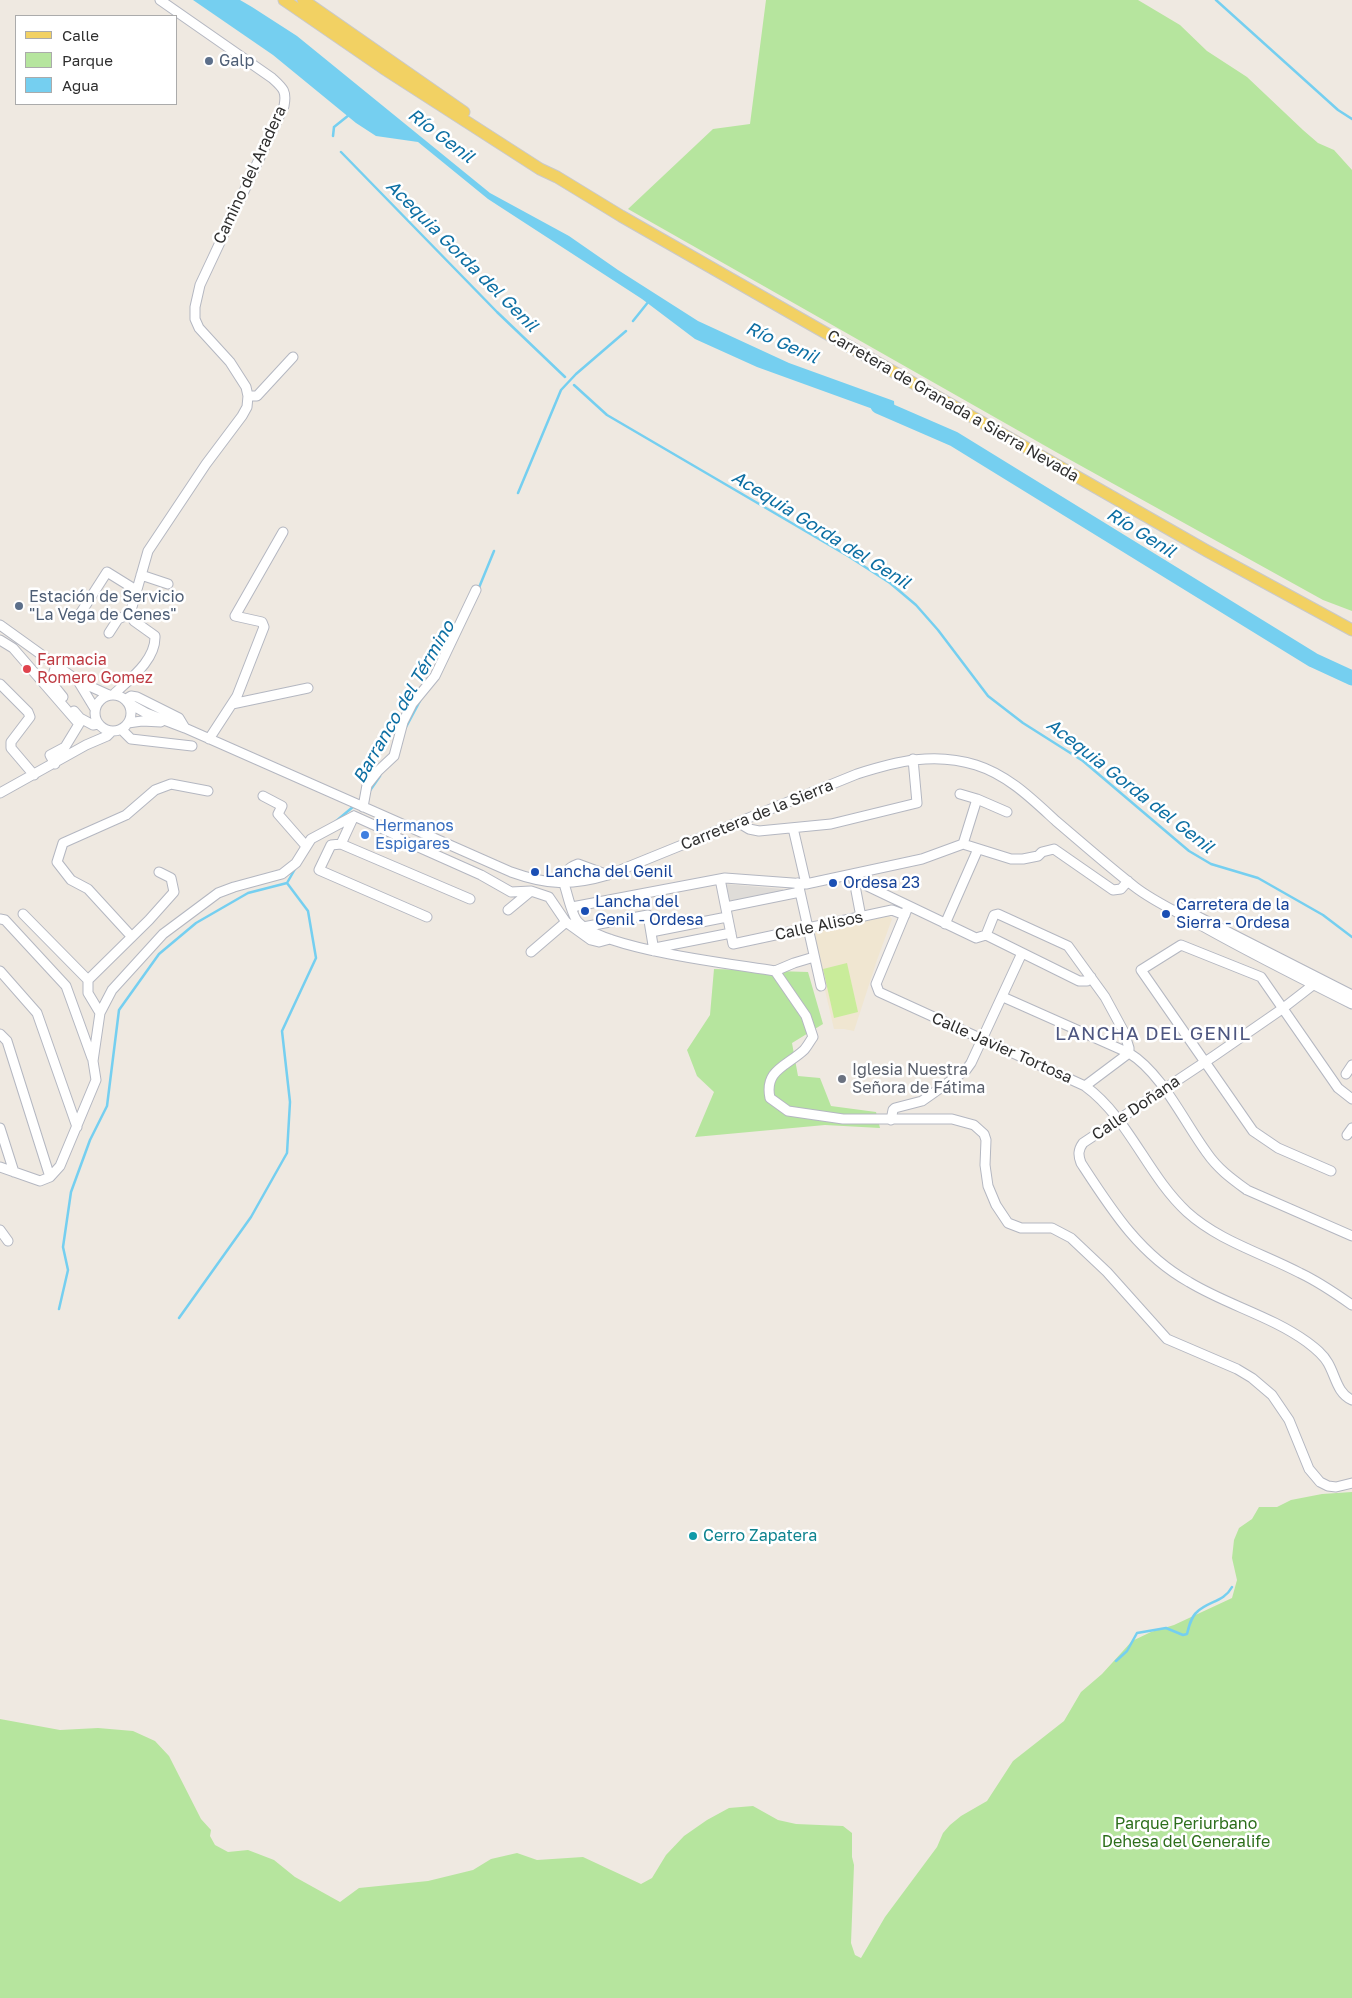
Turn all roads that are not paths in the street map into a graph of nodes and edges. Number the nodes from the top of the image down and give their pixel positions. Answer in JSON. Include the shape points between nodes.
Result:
{"nodes":[{"id":1,"x":160,"y":0,"type":"edge"},
{"id":2,"x":284,"y":0,"type":"edge"},
{"id":3,"x":303,"y":0,"type":"edge"},
{"id":4,"x":173,"y":4,"type":"edge"},
{"id":5,"x":558,"y":178,"type":"junction"},
{"id":6,"x":294,"y":357,"type":"dead end"},
{"id":7,"x":248,"y":396,"type":"junction"},
{"id":8,"x":283,"y":532,"type":"dead end"},
{"id":9,"x":141,"y":575,"type":"junction"},
{"id":10,"x":168,"y":584,"type":"dead end"},
{"id":11,"x":136,"y":590,"type":"junction"},
{"id":12,"x":476,"y":590,"type":"dead end"},
{"id":13,"x":80,"y":614,"type":"dead end"},
{"id":14,"x":130,"y":614,"type":"junction"},
{"id":15,"x":0,"y":625,"type":"edge"},
{"id":16,"x":1352,"y":630,"type":"edge"},
{"id":17,"x":109,"y":633,"type":"dead end"},
{"id":18,"x":0,"y":640,"type":"edge"},
{"id":19,"x":56,"y":665,"type":"junction"},
{"id":20,"x":78,"y":681,"type":"junction"},
{"id":21,"x":130,"y":682,"type":"junction"},
{"id":22,"x":0,"y":684,"type":"edge"},
{"id":23,"x":308,"y":688,"type":"dead end"},
{"id":24,"x":111,"y":694,"type":"junction"},
{"id":25,"x":127,"y":700,"type":"junction"},
{"id":26,"x":232,"y":704,"type":"junction"},
{"id":27,"x":95,"y":709,"type":"junction"},
{"id":28,"x":166,"y":722,"type":"junction"},
{"id":29,"x":128,"y":723,"type":"junction"},
{"id":30,"x":99,"y":724,"type":"junction"},
{"id":31,"x":184,"y":728,"type":"junction"},
{"id":32,"x":117,"y":730,"type":"junction"},
{"id":33,"x":209,"y":738,"type":"junction"},
{"id":34,"x":86,"y":746,"type":"junction"},
{"id":35,"x":192,"y":746,"type":"dead end"},
{"id":36,"x":913,"y":759,"type":"junction"},
{"id":37,"x":55,"y":764,"type":"junction"},
{"id":38,"x":34,"y":775,"type":"junction"},
{"id":39,"x":208,"y":791,"type":"dead end"},
{"id":40,"x":0,"y":794,"type":"edge"},
{"id":41,"x":960,"y":794,"type":"dead end"},
{"id":42,"x":263,"y":796,"type":"dead end"},
{"id":43,"x":977,"y":799,"type":"junction"},
{"id":44,"x":363,"y":807,"type":"junction"},
{"id":45,"x":1007,"y":812,"type":"dead end"},
{"id":46,"x":354,"y":816,"type":"junction"},
{"id":47,"x":739,"y":823,"type":"junction"},
{"id":48,"x":793,"y":828,"type":"junction"},
{"id":49,"x":341,"y":844,"type":"junction"},
{"id":50,"x":963,"y":844,"type":"junction"},
{"id":51,"x":306,"y":846,"type":"junction"},
{"id":52,"x":978,"y":849,"type":"junction"},
{"id":53,"x":159,"y":872,"type":"dead end"},
{"id":54,"x":608,"y":875,"type":"junction"},
{"id":55,"x":855,"y":875,"type":"junction"},
{"id":56,"x":720,"y":879,"type":"junction"},
{"id":57,"x":1128,"y":880,"type":"junction"},
{"id":58,"x":564,"y":883,"type":"junction"},
{"id":59,"x":801,"y":887,"type":"junction"},
{"id":60,"x":531,"y":891,"type":"junction"},
{"id":61,"x":470,"y":900,"type":"dead end"},
{"id":62,"x":572,"y":907,"type":"junction"},
{"id":63,"x":508,"y":910,"type":"dead end"},
{"id":64,"x":907,"y":911,"type":"junction"},
{"id":65,"x":726,"y":912,"type":"junction"},
{"id":66,"x":23,"y":914,"type":"dead end"},
{"id":67,"x":428,"y":917,"type":"dead end"},
{"id":68,"x":862,"y":917,"type":"junction"},
{"id":69,"x":0,"y":919,"type":"edge"},
{"id":70,"x":566,"y":922,"type":"junction"},
{"id":71,"x":945,"y":924,"type":"junction"},
{"id":72,"x":583,"y":927,"type":"junction"},
{"id":73,"x":808,"y":928,"type":"junction"},
{"id":74,"x":652,"y":932,"type":"junction"},
{"id":75,"x":731,"y":933,"type":"junction"},
{"id":76,"x":986,"y":934,"type":"junction"},
{"id":77,"x":132,"y":937,"type":"junction"},
{"id":78,"x":610,"y":939,"type":"junction"},
{"id":79,"x":655,"y":949,"type":"junction"},
{"id":80,"x":531,"y":952,"type":"dead end"},
{"id":81,"x":1022,"y":954,"type":"junction"},
{"id":82,"x":814,"y":957,"type":"junction"},
{"id":83,"x":1277,"y":957,"type":"junction"},
{"id":84,"x":0,"y":971,"type":"edge"},
{"id":85,"x":775,"y":971,"type":"junction"},
{"id":86,"x":1091,"y":977,"type":"junction"},
{"id":87,"x":88,"y":980,"type":"junction"},
{"id":88,"x":1313,"y":985,"type":"junction"},
{"id":89,"x":821,"y":986,"type":"dead end"},
{"id":90,"x":1352,"y":996,"type":"edge"},
{"id":91,"x":1002,"y":997,"type":"junction"},
{"id":92,"x":1352,"y":1004,"type":"edge"},
{"id":93,"x":1282,"y":1009,"type":"junction"},
{"id":94,"x":100,"y":1013,"type":"junction"},
{"id":95,"x":0,"y":1034,"type":"edge"},
{"id":96,"x":982,"y":1039,"type":"junction"},
{"id":97,"x":1129,"y":1053,"type":"junction"},
{"id":98,"x":93,"y":1061,"type":"junction"},
{"id":99,"x":1205,"y":1062,"type":"junction"},
{"id":100,"x":1352,"y":1065,"type":"edge"},
{"id":101,"x":1342,"y":1081,"type":"junction"},
{"id":102,"x":1084,"y":1086,"type":"junction"},
{"id":103,"x":1164,"y":1089,"type":"junction"},
{"id":104,"x":1352,"y":1099,"type":"edge"},
{"id":105,"x":891,"y":1120,"type":"junction"},
{"id":106,"x":1118,"y":1121,"type":"junction"},
{"id":107,"x":77,"y":1127,"type":"junction"},
{"id":108,"x":0,"y":1128,"type":"edge"},
{"id":109,"x":0,"y":1167,"type":"edge"},
{"id":110,"x":1330,"y":1171,"type":"dead end"},
{"id":111,"x":14,"y":1172,"type":"junction"},
{"id":112,"x":50,"y":1177,"type":"junction"},
{"id":113,"x":0,"y":1230,"type":"edge"},
{"id":114,"x":1352,"y":1236,"type":"edge"},
{"id":115,"x":8,"y":1241,"type":"dead end"},
{"id":116,"x":1352,"y":1305,"type":"edge"},
{"id":117,"x":1352,"y":1400,"type":"edge"},
{"id":118,"x":1352,"y":1483,"type":"edge"}],
"edges":[{"from":1,"to":4,"type":"street","name":"Camino del Aradera"},
{"from":2,"to":5,"type":"main road","name":"Carretera de Granada a Sierra Nevada","via":[[455,116]]},
{"from":3,"to":5,"type":"main road","name":"Carretera de Granada a Sierra Nevada"},
{"from":4,"to":7,"type":"street","name":"Camino del Aradera","via":[[272,78],[283,88],[286,97],[250,182],[240,196],[200,285],[195,319],[199,328],[230,362]]},
{"from":5,"to":16,"type":"main road","name":"Carretera de Granada a Sierra Nevada","via":[[824,333]]},
{"from":6,"to":7,"type":"street","via":[[257,396]]},
{"from":7,"to":9,"type":"street","via":[[242,416],[148,551]]},
{"from":8,"to":26,"type":"street","via":[[235,616],[262,622],[264,627]]},
{"from":9,"to":10,"type":"street"},
{"from":9,"to":11,"type":"street"},
{"from":11,"to":13,"type":"street","via":[[107,572]]},
{"from":11,"to":14,"type":"street"},
{"from":12,"to":44,"type":"street","via":[[435,676],[412,704],[403,722],[394,756],[367,784]]},
{"from":14,"to":17,"type":"street","via":[[118,618]]},
{"from":14,"to":21,"type":"street","via":[[155,636],[153,650]]},
{"from":15,"to":19,"type":"street"},
{"from":18,"to":37,"type":"street","via":[[13,648],[79,724],[65,747],[50,755]]},
{"from":19,"to":20,"type":"street"},
{"from":19,"to":30,"type":"street","via":[[51,682],[80,718],[93,725]]},
{"from":20,"to":24,"type":"street"},
{"from":20,"to":27,"type":"street"},
{"from":21,"to":24,"type":"street"},
{"from":21,"to":25,"type":"street"},
{"from":22,"to":38,"type":"street","via":[[30,716],[11,742],[11,748]]},
{"from":23,"to":26,"type":"street"},
{"from":24,"to":25,"type":"street"},
{"from":24,"to":27,"type":"street","via":[[100,700]]},
{"from":25,"to":28,"type":"street"},
{"from":25,"to":29,"type":"street","via":[[131,715]]},
{"from":25,"to":31,"type":"street","via":[[131,696],[137,697],[179,718]]},
{"from":26,"to":33,"type":"street"},
{"from":27,"to":30,"type":"street"},
{"from":28,"to":29,"type":"street"},
{"from":28,"to":31,"type":"street","name":"Carretera de la Sierra"},
{"from":29,"to":32,"type":"street"},
{"from":30,"to":32,"type":"street","via":[[105,730]]},
{"from":30,"to":34,"type":"street"},
{"from":31,"to":33,"type":"street","name":"Carretera de la Sierra"},
{"from":32,"to":34,"type":"street"},
{"from":32,"to":35,"type":"street","via":[[131,739]]},
{"from":33,"to":44,"type":"street","name":"Carretera de la Sierra"},
{"from":34,"to":37,"type":"street"},
{"from":36,"to":47,"type":"street","name":"Carretera de la Sierra","via":[[858,774]]},
{"from":36,"to":48,"type":"street","via":[[916,803],[847,820]]},
{"from":36,"to":57,"type":"street","name":"Carretera de la Sierra","via":[[956,760],[992,770],[1022,790],[1093,854]]},
{"from":37,"to":38,"type":"street"},
{"from":38,"to":40,"type":"street"},
{"from":39,"to":77,"type":"street","via":[[171,784],[155,790],[126,815],[63,843],[57,862],[72,880],[88,889]]},
{"from":41,"to":43,"type":"street"},
{"from":42,"to":51,"type":"street","via":[[282,806],[278,814]]},
{"from":43,"to":45,"type":"street"},
{"from":43,"to":50,"type":"street"},
{"from":44,"to":46,"type":"street"},
{"from":44,"to":58,"type":"street","name":"Carretera de la Sierra","via":[[519,875]]},
{"from":46,"to":49,"type":"street"},
{"from":46,"to":51,"type":"street","via":[[311,839]]},
{"from":46,"to":60,"type":"street","via":[[511,892]]},
{"from":47,"to":48,"type":"street","via":[[760,831]]},
{"from":47,"to":54,"type":"street","name":"Carretera de la Sierra"},
{"from":48,"to":59,"type":"street"},
{"from":49,"to":61,"type":"street"},
{"from":49,"to":67,"type":"street","via":[[331,845],[319,870]]},
{"from":50,"to":52,"type":"street"},
{"from":50,"to":55,"type":"street","via":[[922,859]]},
{"from":51,"to":94,"type":"street","via":[[296,863],[282,874],[218,893],[163,934],[112,990]]},
{"from":52,"to":57,"type":"street","via":[[1023,860],[1054,849],[1113,890],[1121,890]]},
{"from":52,"to":71,"type":"street"},
{"from":53,"to":77,"type":"street","via":[[171,878],[174,892]]},
{"from":54,"to":58,"type":"street","name":"Carretera de la Sierra"},
{"from":54,"to":58,"type":"street","via":[[578,864],[566,870]]},
{"from":55,"to":59,"type":"street"},
{"from":55,"to":64,"type":"street","via":[[861,883]]},
{"from":55,"to":68,"type":"street"},
{"from":56,"to":59,"type":"street"},
{"from":56,"to":62,"type":"street"},
{"from":56,"to":65,"type":"street"},
{"from":57,"to":83,"type":"street","name":"Carretera de la Sierra"},
{"from":57,"to":88,"type":"street","name":"Carretera de la Sierra","via":[[1134,887],[1181,914]]},
{"from":58,"to":62,"type":"street"},
{"from":59,"to":65,"type":"street"},
{"from":59,"to":73,"type":"street"},
{"from":60,"to":63,"type":"street"},
{"from":60,"to":70,"type":"street","via":[[550,897]]},
{"from":62,"to":72,"type":"street","via":[[576,921]]},
{"from":64,"to":68,"type":"street","name":"Calle Alisos","via":[[892,910]]},
{"from":64,"to":71,"type":"street"},
{"from":64,"to":96,"type":"street","name":"Calle Javier Tortosa","via":[[876,988]]},
{"from":65,"to":74,"type":"street"},
{"from":65,"to":75,"type":"street"},
{"from":66,"to":87,"type":"street"},
{"from":68,"to":73,"type":"street","name":"Calle Alisos"},
{"from":69,"to":98,"type":"street","via":[[5,920],[66,986]]},
{"from":70,"to":78,"type":"street","via":[[591,940]]},
{"from":70,"to":80,"type":"street"},
{"from":71,"to":76,"type":"street","via":[[976,938]]},
{"from":72,"to":74,"type":"street","via":[[648,915]]},
{"from":72,"to":78,"type":"street"},
{"from":73,"to":75,"type":"street","name":"Calle Alisos","via":[[733,944]]},
{"from":73,"to":82,"type":"street"},
{"from":74,"to":79,"type":"street"},
{"from":75,"to":79,"type":"street"},
{"from":76,"to":81,"type":"street"},
{"from":76,"to":86,"type":"street","via":[[994,915],[998,914],[1068,946]]},
{"from":77,"to":87,"type":"street"},
{"from":78,"to":79,"type":"street","via":[[625,945]]},
{"from":79,"to":85,"type":"street"},
{"from":81,"to":86,"type":"street","via":[[1079,981]]},
{"from":81,"to":91,"type":"street"},
{"from":82,"to":85,"type":"street"},
{"from":82,"to":89,"type":"street"},
{"from":83,"to":88,"type":"street","via":[[1307,977]]},
{"from":83,"to":90,"type":"street","name":"Carretera de la Sierra"},
{"from":84,"to":107,"type":"street","via":[[37,1013]]},
{"from":85,"to":105,"type":"street","via":[[806,1016],[813,1037],[805,1049],[776,1070],[768,1087],[770,1098],[788,1112],[843,1119]]},
{"from":86,"to":97,"type":"street","via":[[1124,1032]]},
{"from":87,"to":94,"type":"street","via":[[88,993]]},
{"from":88,"to":90,"type":"street"},
{"from":88,"to":92,"type":"street","name":"Carretera de la Sierra"},
{"from":88,"to":93,"type":"street","name":"Calle Doñana"},
{"from":91,"to":96,"type":"street"},
{"from":91,"to":97,"type":"street"},
{"from":93,"to":99,"type":"street","name":"Calle Doñana"},
{"from":93,"to":99,"type":"street","via":[[1261,977],[1181,944],[1141,970]]},
{"from":93,"to":101,"type":"street"},
{"from":94,"to":98,"type":"street"},
{"from":95,"to":112,"type":"street","via":[[6,1041]]},
{"from":96,"to":102,"type":"street","name":"Calle Javier Tortosa"},
{"from":96,"to":105,"type":"street","via":[[966,1070],[922,1100],[895,1108]]},
{"from":97,"to":102,"type":"street"},
{"from":97,"to":103,"type":"street","via":[[1149,1069]]},
{"from":98,"to":107,"type":"street","via":[[96,1080]]},
{"from":99,"to":103,"type":"street","name":"Calle Doñana"},
{"from":99,"to":110,"type":"street","via":[[1253,1131],[1278,1148]]},
{"from":100,"to":101,"type":"street"},
{"from":101,"to":104,"type":"street"},
{"from":102,"to":106,"type":"street","name":"Calle Javier Tortosa","via":[[1102,1100]]},
{"from":103,"to":106,"type":"street","name":"Calle Doñana"},
{"from":103,"to":114,"type":"street","via":[[1208,1155],[1233,1180],[1247,1190]]},
{"from":105,"to":118,"type":"street","via":[[952,1119],[980,1129],[987,1146],[988,1186],[1008,1222],[1020,1228],[1052,1228],[1071,1238],[1107,1272],[1167,1339],[1237,1369],[1272,1395],[1289,1420],[1309,1469],[1320,1482],[1336,1487]]},
{"from":106,"to":116,"type":"street","name":"Calle Javier Tortosa","via":[[1176,1201],[1202,1224],[1300,1273]]},
{"from":106,"to":117,"type":"street","name":"Calle Doñana","via":[[1083,1143],[1079,1157],[1129,1233],[1156,1260],[1189,1283],[1308,1342],[1327,1361],[1341,1392]]},
{"from":107,"to":112,"type":"street","via":[[60,1166]]},
{"from":108,"to":111,"type":"street"},
{"from":109,"to":111,"type":"street"},
{"from":111,"to":112,"type":"street","via":[[40,1181]]},
{"from":113,"to":115,"type":"street"}]}
